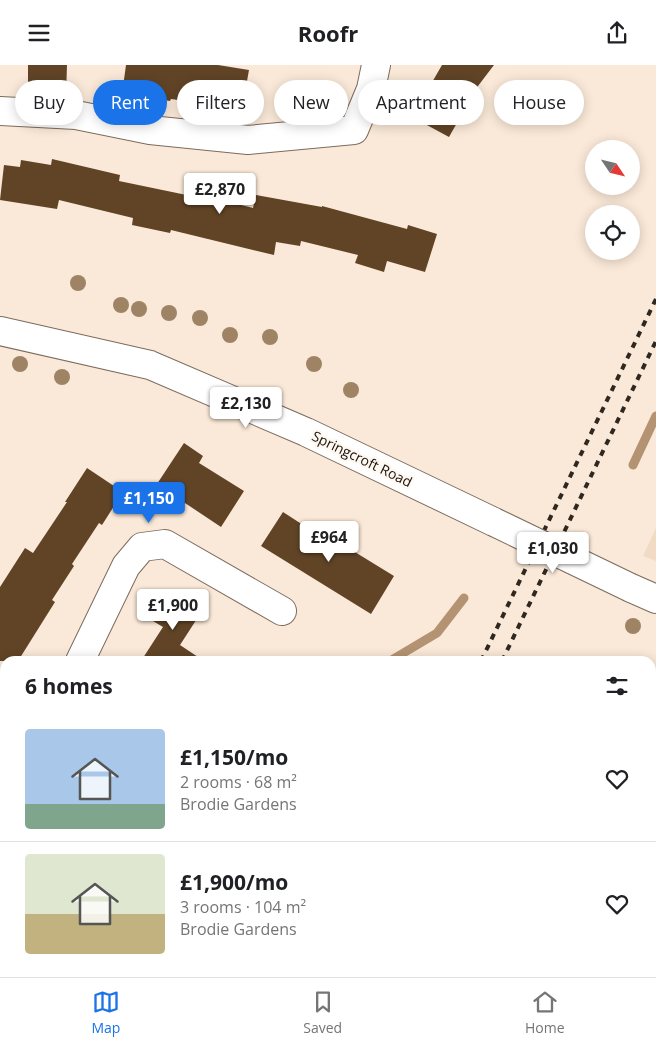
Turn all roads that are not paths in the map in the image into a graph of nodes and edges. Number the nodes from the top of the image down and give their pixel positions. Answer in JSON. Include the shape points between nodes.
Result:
{"nodes":[{"id":1,"x":376,"y":65,"type":"edge"},
{"id":2,"x":0,"y":111,"type":"edge"},
{"id":3,"x":0,"y":331,"type":"edge"},
{"id":4,"x":656,"y":599,"type":"edge"},
{"id":5,"x":282,"y":611,"type":"dead end"},
{"id":6,"x":82,"y":656,"type":"edge"}],
"edges":[{"from":1,"to":2,"type":"street","via":[[371,89],[354,130],[248,140],[150,130],[76,115]]},
{"from":3,"to":4,"type":"street","name":"Springcroft Road","bridge":true,"via":[[150,365],[306,432]]},
{"from":5,"to":6,"type":"street","via":[[165,544],[142,547],[126,566]]}]}
